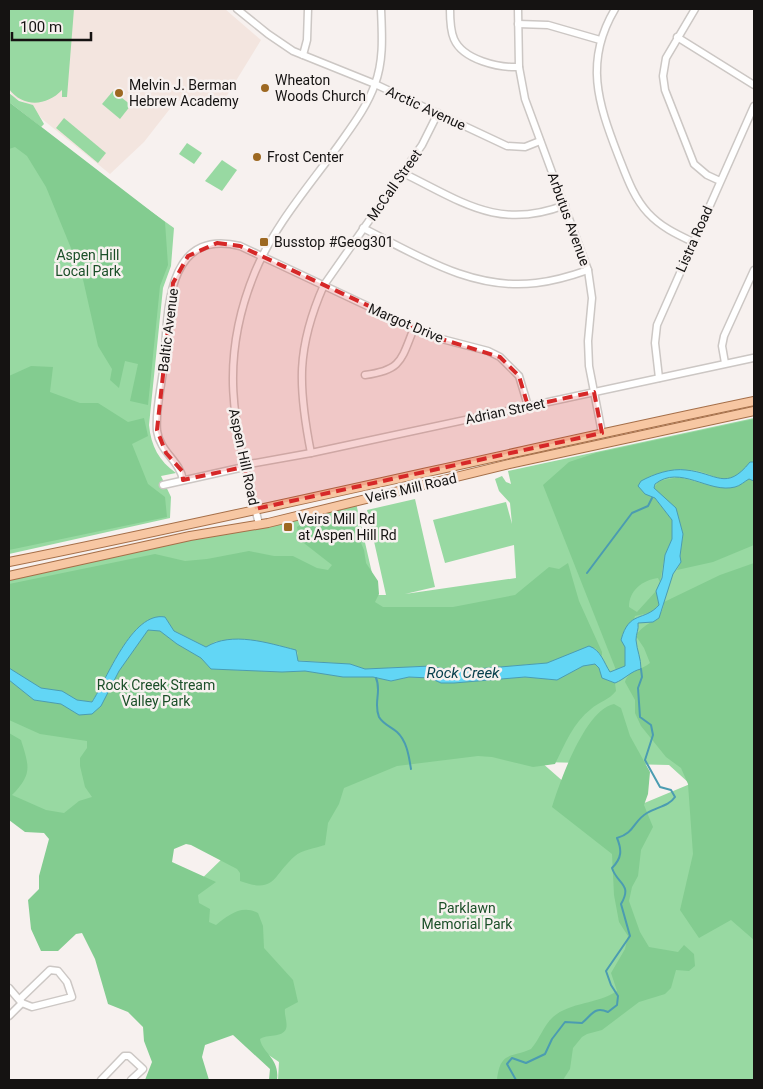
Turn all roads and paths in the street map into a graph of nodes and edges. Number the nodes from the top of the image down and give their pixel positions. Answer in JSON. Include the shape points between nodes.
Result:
{"nodes":[{"id":1,"x":238,"y":9,"type":"edge"},
{"id":2,"x":308,"y":9,"type":"edge"},
{"id":3,"x":382,"y":9,"type":"edge"},
{"id":4,"x":450,"y":9,"type":"edge"},
{"id":5,"x":518,"y":9,"type":"edge"},
{"id":6,"x":615,"y":9,"type":"edge"},
{"id":7,"x":694,"y":9,"type":"edge"},
{"id":8,"x":518,"y":24,"type":"junction"},
{"id":9,"x":677,"y":37,"type":"junction"},
{"id":10,"x":600,"y":40,"type":"junction"},
{"id":11,"x":303,"y":54,"type":"junction"},
{"id":12,"x":519,"y":67,"type":"junction"},
{"id":13,"x":376,"y":84,"type":"junction"},
{"id":14,"x":754,"y":85,"type":"edge"},
{"id":15,"x":754,"y":106,"type":"edge"},
{"id":16,"x":438,"y":114,"type":"junction"},
{"id":17,"x":540,"y":141,"type":"junction"},
{"id":18,"x":403,"y":173,"type":"junction"},
{"id":19,"x":720,"y":181,"type":"junction"},
{"id":20,"x":565,"y":205,"type":"junction"},
{"id":21,"x":362,"y":228,"type":"junction"},
{"id":22,"x":693,"y":242,"type":"junction"},
{"id":23,"x":263,"y":256,"type":"junction"},
{"id":24,"x":588,"y":270,"type":"junction"},
{"id":25,"x":754,"y":270,"type":"edge"},
{"id":26,"x":324,"y":286,"type":"junction"},
{"id":27,"x":414,"y":328,"type":"junction"},
{"id":28,"x":753,"y":358,"type":"dead end"},
{"id":29,"x":725,"y":363,"type":"junction"},
{"id":30,"x":365,"y":375,"type":"dead end"},
{"id":31,"x":659,"y":378,"type":"junction"},
{"id":32,"x":594,"y":392,"type":"junction"},
{"id":33,"x":753,"y":401,"type":"edge"},
{"id":34,"x":528,"y":406,"type":"junction"},
{"id":35,"x":754,"y":411,"type":"edge"},
{"id":36,"x":632,"y":426,"type":"junction"},
{"id":37,"x":602,"y":432,"type":"junction"},
{"id":38,"x":634,"y":437,"type":"junction"},
{"id":39,"x":311,"y":453,"type":"junction"},
{"id":40,"x":244,"y":467,"type":"junction"},
{"id":41,"x":183,"y":480,"type":"junction"},
{"id":42,"x":163,"y":485,"type":"dead end"},
{"id":43,"x":255,"y":509,"type":"junction"},
{"id":44,"x":259,"y":524,"type":"junction"},
{"id":45,"x":9,"y":562,"type":"edge"},
{"id":46,"x":9,"y":576,"type":"edge"},
{"id":47,"x":9,"y":988,"type":"edge"},
{"id":48,"x":21,"y":1001,"type":"junction"},
{"id":49,"x":9,"y":1016,"type":"edge"},
{"id":50,"x":101,"y":1080,"type":"edge"},
{"id":51,"x":131,"y":1080,"type":"edge"}],
"edges":[{"from":1,"to":11,"type":"street","name":"Arctic Avenue","via":[[268,34]]},
{"from":2,"to":11,"type":"street"},
{"from":3,"to":13,"type":"street","name":"Aspen Hill Road","via":[[381,60]]},
{"from":4,"to":12,"type":"street","via":[[456,44],[463,50],[491,65]]},
{"from":5,"to":8,"type":"street","name":"Arbutus Avenue"},
{"from":6,"to":10,"type":"street"},
{"from":7,"to":9,"type":"street"},
{"from":8,"to":10,"type":"street","via":[[548,25]]},
{"from":8,"to":12,"type":"street","name":"Arbutus Avenue"},
{"from":9,"to":14,"type":"street"},
{"from":9,"to":19,"type":"street","via":[[666,58],[665,90],[694,164]]},
{"from":10,"to":22,"type":"street","via":[[596,71],[598,97],[631,187],[655,220],[669,231]]},
{"from":11,"to":13,"type":"street","name":"Arctic Avenue"},
{"from":12,"to":17,"type":"street","name":"Arbutus Avenue","via":[[525,99]]},
{"from":13,"to":16,"type":"street","name":"Arctic Avenue"},
{"from":13,"to":23,"type":"street","name":"Aspen Hill Road","via":[[360,115],[278,228]]},
{"from":15,"to":19,"type":"street","name":"Listra Road"},
{"from":16,"to":17,"type":"street","name":"Arctic Avenue","via":[[508,146],[525,147]]},
{"from":16,"to":18,"type":"street","name":"McCall Street"},
{"from":17,"to":20,"type":"street","name":"Arbutus Avenue"},
{"from":18,"to":20,"type":"street","via":[[495,215],[533,215]]},
{"from":18,"to":21,"type":"street","name":"McCall Street"},
{"from":19,"to":22,"type":"street","name":"Listra Road"},
{"from":20,"to":24,"type":"street","name":"Arbutus Avenue"},
{"from":21,"to":24,"type":"street","via":[[452,272],[489,282],[536,283]]},
{"from":21,"to":26,"type":"street","name":"McCall Street"},
{"from":22,"to":31,"type":"street","name":"Listra Road","via":[[657,325],[655,343]]},
{"from":23,"to":26,"type":"street","name":"Margot Drive"},
{"from":23,"to":40,"type":"street","name":"Aspen Hill Road","via":[[245,300],[234,355],[233,404]]},
{"from":23,"to":41,"type":"street","name":"Baltic Avenue","via":[[229,243],[211,244],[188,256],[175,277],[168,314],[157,430],[166,453],[182,471]]},
{"from":24,"to":32,"type":"street","name":"Arbutus Avenue","via":[[592,298],[588,366]]},
{"from":25,"to":29,"type":"street","via":[[724,336]]},
{"from":26,"to":27,"type":"street","name":"Margot Drive"},
{"from":26,"to":39,"type":"street","name":"McCall Street","via":[[309,324],[301,367],[302,408]]},
{"from":27,"to":30,"type":"street","via":[[396,366],[384,373]]},
{"from":27,"to":34,"type":"street","name":"Margot Drive","via":[[500,357],[519,376]]},
{"from":28,"to":29,"type":"street","name":"Adrian Street"},
{"from":29,"to":31,"type":"street","name":"Adrian Street"},
{"from":31,"to":32,"type":"street","name":"Adrian Street"},
{"from":32,"to":34,"type":"street","name":"Adrian Street"},
{"from":32,"to":37,"type":"street","name":"Arbutus Avenue"},
{"from":33,"to":35,"type":"main road"},
{"from":33,"to":36,"type":"main road","name":"Veirs Mill Road"},
{"from":34,"to":39,"type":"street","name":"Adrian Street"},
{"from":35,"to":38,"type":"main road","name":"Veirs Mill Road"},
{"from":36,"to":37,"type":"main road","name":"Veirs Mill Road"},
{"from":36,"to":38,"type":"main road"},
{"from":37,"to":43,"type":"main road","name":"Veirs Mill Road"},
{"from":38,"to":44,"type":"main road","name":"Veirs Mill Road"},
{"from":39,"to":40,"type":"street","name":"Adrian Street"},
{"from":40,"to":41,"type":"street","name":"Adrian Street"},
{"from":40,"to":43,"type":"street","name":"Aspen Hill Road"},
{"from":41,"to":42,"type":"street","name":"Adrian Street"},
{"from":43,"to":44,"type":"street","name":"Aspen Hill Road"},
{"from":43,"to":45,"type":"main road","name":"Veirs Mill Road"},
{"from":44,"to":46,"type":"main road","name":"Veirs Mill Road"},
{"from":47,"to":48,"type":"street"},
{"from":48,"to":48,"type":"street","via":[[32,1007],[72,997],[67,982],[58,971],[50,970]]},
{"from":48,"to":49,"type":"street"},
{"from":50,"to":51,"type":"street","via":[[124,1056],[129,1056],[143,1069]]}]}
